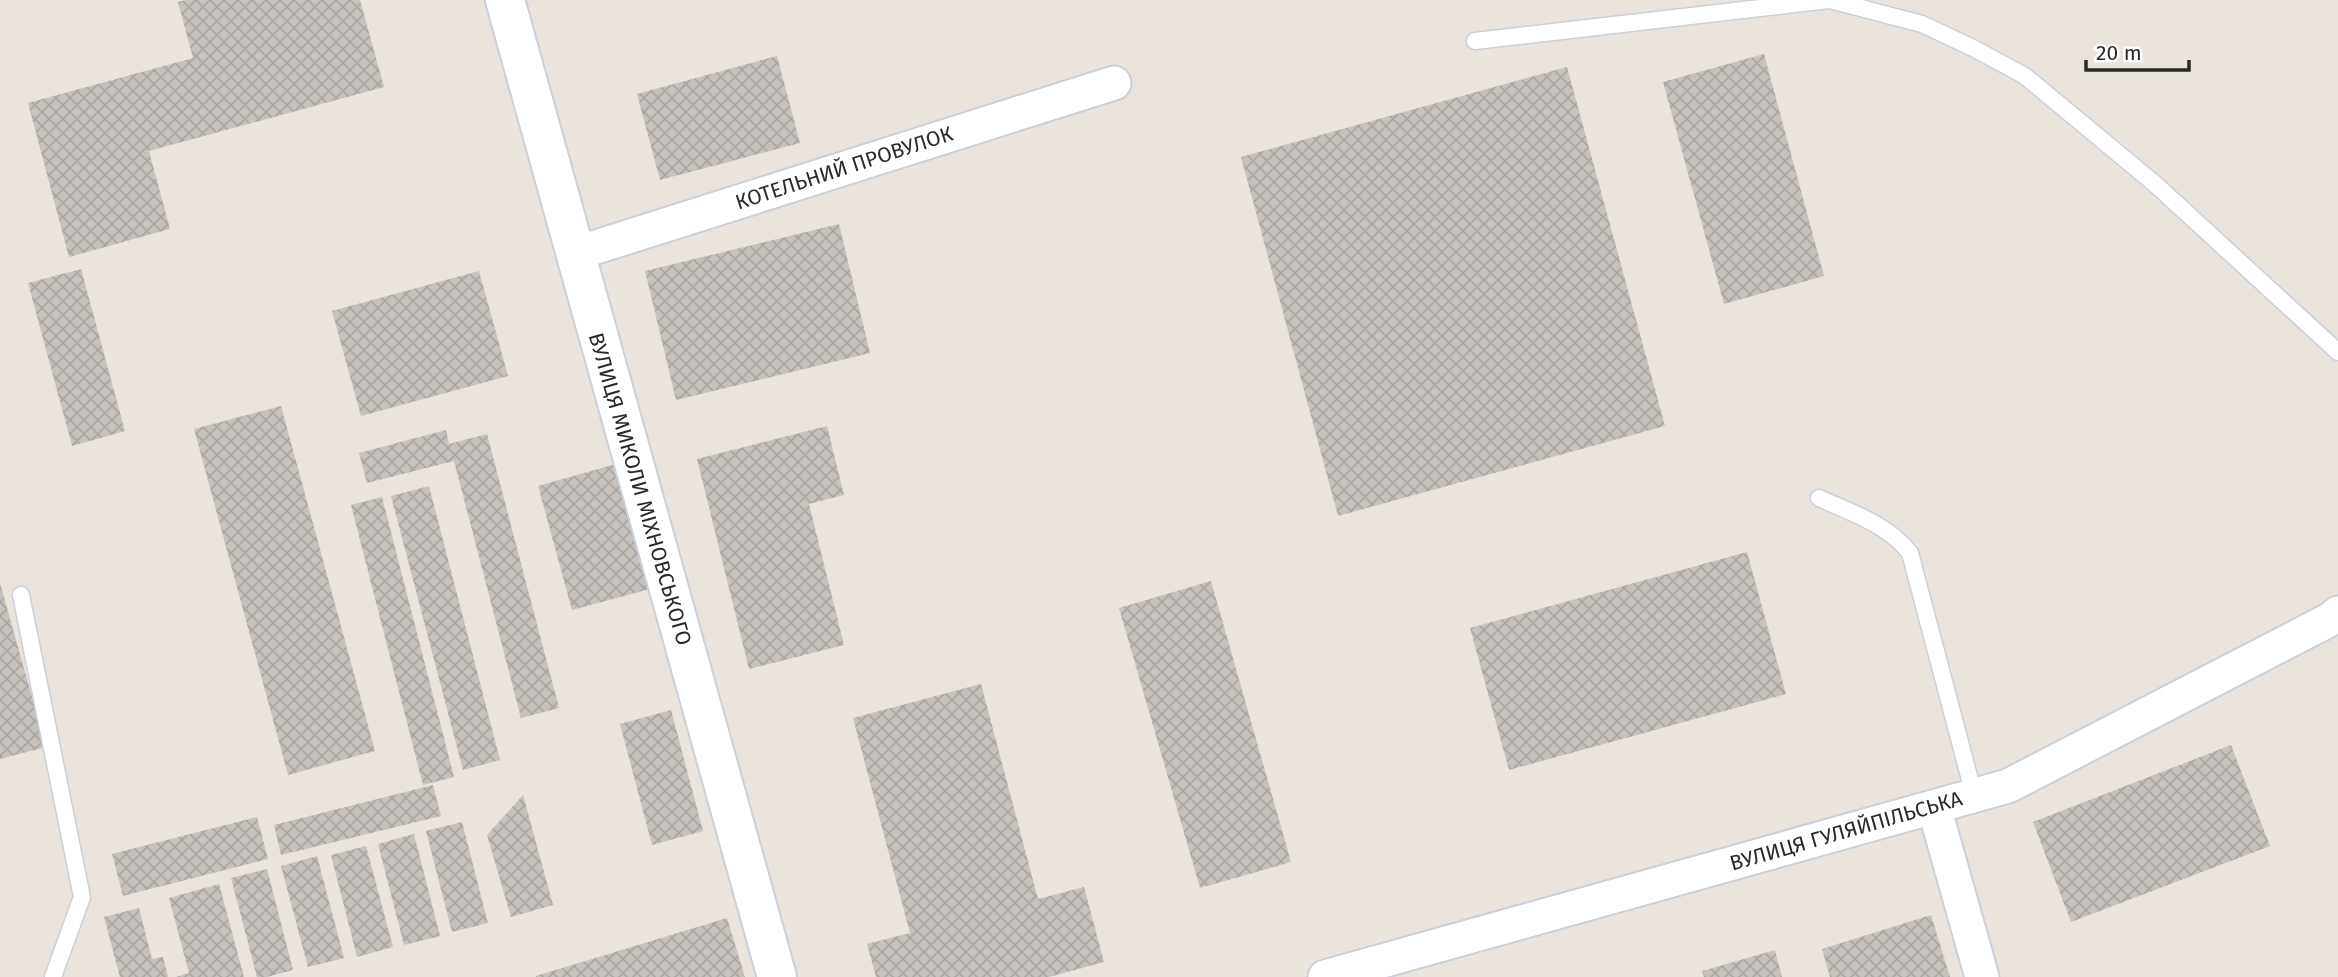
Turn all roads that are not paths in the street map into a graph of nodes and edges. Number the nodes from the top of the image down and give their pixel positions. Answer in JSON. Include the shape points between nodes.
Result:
{"nodes":[{"id":1,"x":505,"y":0,"type":"edge"},
{"id":2,"x":1829,"y":0,"type":"edge"},
{"id":3,"x":1475,"y":41,"type":"dead end"},
{"id":4,"x":1114,"y":83,"type":"dead end"},
{"id":5,"x":574,"y":254,"type":"junction"},
{"id":6,"x":2338,"y":352,"type":"edge"},
{"id":7,"x":1819,"y":498,"type":"dead end"},
{"id":8,"x":21,"y":595,"type":"dead end"},
{"id":9,"x":2338,"y":613,"type":"edge"},
{"id":10,"x":1974,"y":796,"type":"junction"},
{"id":11,"x":1934,"y":807,"type":"junction"},
{"id":12,"x":53,"y":977,"type":"edge"},
{"id":13,"x":777,"y":977,"type":"edge"},
{"id":14,"x":1325,"y":977,"type":"edge"},
{"id":15,"x":1982,"y":977,"type":"edge"}],
"edges":[{"from":1,"to":5,"type":"street","name":"ВУЛИЦЯ МИКОЛИ МІХНОВСЬКОГО"},
{"from":2,"to":3,"type":"lane"},
{"from":2,"to":6,"type":"lane","via":[[1922,24],[2025,76],[2155,184]]},
{"from":4,"to":5,"type":"street","name":"КОТЕЛЬНИЙ ПРОВУЛОК"},
{"from":5,"to":13,"type":"street","name":"ВУЛИЦЯ МИКОЛИ МІХНОВСЬКОГО"},
{"from":7,"to":10,"type":"lane","via":[[1879,526],[1897,537],[1910,553]]},
{"from":8,"to":12,"type":"lane","via":[[82,897]]},
{"from":9,"to":10,"type":"street","name":"ВУЛИЦЯ ГУЛЯЙПІЛЬСЬКА","via":[[2008,786]]},
{"from":10,"to":11,"type":"street","name":"ВУЛИЦЯ ГУЛЯЙПІЛЬСЬКА"},
{"from":11,"to":14,"type":"street","name":"ВУЛИЦЯ ГУЛЯЙПІЛЬСЬКА"},
{"from":11,"to":15,"type":"street"}]}
